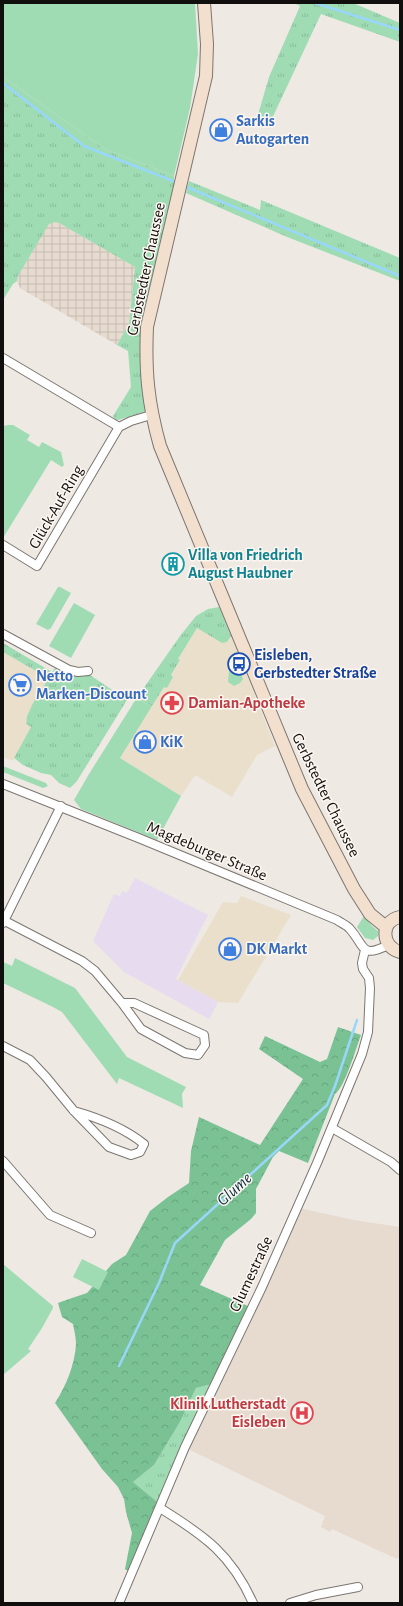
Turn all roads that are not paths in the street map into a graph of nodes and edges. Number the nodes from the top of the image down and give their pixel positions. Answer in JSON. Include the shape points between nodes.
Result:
{"nodes":[{"id":1,"x":204,"y":3,"type":"edge"},
{"id":2,"x":3,"y":358,"type":"edge"},
{"id":3,"x":151,"y":415,"type":"junction"},
{"id":4,"x":118,"y":427,"type":"junction"},
{"id":5,"x":3,"y":545,"type":"edge"},
{"id":6,"x":3,"y":634,"type":"edge"},
{"id":7,"x":88,"y":671,"type":"dead end"},
{"id":8,"x":3,"y":784,"type":"edge"},
{"id":9,"x":61,"y":806,"type":"junction"},
{"id":10,"x":400,"y":917,"type":"edge"},
{"id":11,"x":3,"y":922,"type":"edge"},
{"id":12,"x":386,"y":927,"type":"junction"},
{"id":13,"x":388,"y":945,"type":"junction"},
{"id":14,"x":365,"y":950,"type":"junction"},
{"id":15,"x":400,"y":952,"type":"edge"},
{"id":16,"x":122,"y":1003,"type":"junction"},
{"id":17,"x":3,"y":1046,"type":"edge"},
{"id":18,"x":74,"y":1111,"type":"junction"},
{"id":19,"x":332,"y":1128,"type":"junction"},
{"id":20,"x":3,"y":1161,"type":"edge"},
{"id":21,"x":400,"y":1170,"type":"edge"},
{"id":22,"x":91,"y":1233,"type":"dead end"},
{"id":23,"x":160,"y":1508,"type":"junction"},
{"id":24,"x":358,"y":1587,"type":"dead end"},
{"id":25,"x":119,"y":1603,"type":"edge"},
{"id":26,"x":253,"y":1603,"type":"edge"},
{"id":27,"x":290,"y":1603,"type":"edge"}],
"edges":[{"from":1,"to":3,"type":"main road","name":"Gerbstedter Chaussee","via":[[206,76],[147,327],[146,364]]},
{"from":2,"to":4,"type":"street"},
{"from":3,"to":4,"type":"street"},
{"from":3,"to":12,"type":"main road","name":"Gerbstedter Chaussee","via":[[160,446],[302,789],[342,867],[366,907],[373,918]]},
{"from":4,"to":5,"type":"street","name":"Glück-Auf-Ring","via":[[37,566]]},
{"from":6,"to":7,"type":"street","via":[[69,670]]},
{"from":8,"to":9,"type":"street","name":"Magdeburger Straße"},
{"from":9,"to":11,"type":"street"},
{"from":9,"to":14,"type":"street","name":"Magdeburger Straße","via":[[337,920],[349,927]]},
{"from":10,"to":12,"type":"main road"},
{"from":11,"to":16,"type":"street","via":[[82,961],[95,971]]},
{"from":12,"to":13,"type":"main road"},
{"from":13,"to":14,"type":"street","via":[[377,951]]},
{"from":13,"to":15,"type":"main road"},
{"from":14,"to":19,"type":"street","name":"Glumestraße","via":[[362,963],[369,978],[370,988],[368,1032],[362,1054]]},
{"from":16,"to":16,"type":"street","via":[[134,1002],[204,1035],[205,1045],[198,1055],[185,1053],[141,1029]]},
{"from":17,"to":18,"type":"street","via":[[30,1060]]},
{"from":18,"to":18,"type":"street","via":[[101,1119],[135,1136],[144,1144],[140,1152],[131,1155],[109,1147]]},
{"from":19,"to":21,"type":"street","via":[[392,1162]]},
{"from":19,"to":23,"type":"street","name":"Glumestraße","via":[[262,1288],[185,1447]]},
{"from":20,"to":22,"type":"street","via":[[50,1214]]},
{"from":23,"to":25,"type":"street","name":"Glumestraße"},
{"from":23,"to":26,"type":"street","via":[[195,1530],[220,1551],[237,1572]]},
{"from":24,"to":27,"type":"street"}]}
